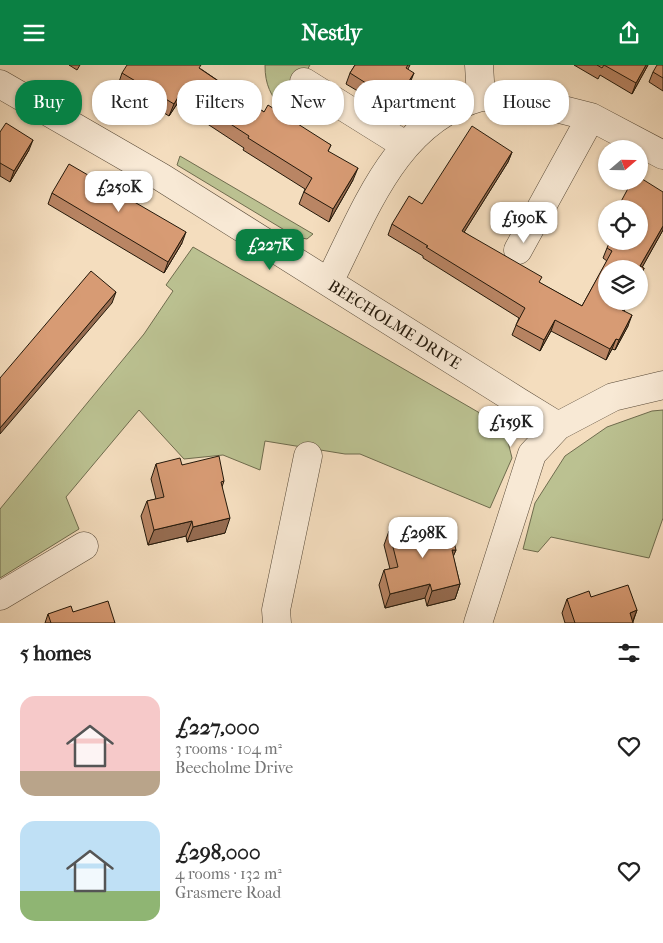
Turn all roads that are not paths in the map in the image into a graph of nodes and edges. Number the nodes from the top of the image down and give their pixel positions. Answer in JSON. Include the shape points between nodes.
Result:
{"nodes":[{"id":1,"x":478,"y":65,"type":"edge"},
{"id":2,"x":0,"y":85,"type":"edge"},
{"id":3,"x":481,"y":97,"type":"junction"},
{"id":4,"x":344,"y":107,"type":"edge"},
{"id":5,"x":591,"y":117,"type":"junction"},
{"id":6,"x":405,"y":145,"type":"junction"},
{"id":7,"x":663,"y":155,"type":"edge"},
{"id":8,"x":518,"y":249,"type":"dead end"},
{"id":9,"x":329,"y":282,"type":"junction"},
{"id":10,"x":663,"y":385,"type":"edge"},
{"id":11,"x":558,"y":426,"type":"junction"},
{"id":12,"x":308,"y":456,"type":"dead end"},
{"id":13,"x":84,"y":546,"type":"dead end"},
{"id":14,"x":0,"y":596,"type":"edge"},
{"id":15,"x":276,"y":623,"type":"edge"},
{"id":16,"x":478,"y":623,"type":"edge"}],
"edges":[{"from":1,"to":3,"type":"street"},
{"from":2,"to":9,"type":"street","name":"BEECHOLME DRIVE","via":[[161,177]]},
{"from":3,"to":5,"type":"street","via":[[524,100]]},
{"from":3,"to":6,"type":"street","via":[[463,102],[442,114]]},
{"from":4,"to":6,"type":"street"},
{"from":5,"to":7,"type":"street"},
{"from":5,"to":8,"type":"street"},
{"from":6,"to":9,"type":"street","via":[[381,179]]},
{"from":9,"to":11,"type":"street","name":"BEECHOLME DRIVE"},
{"from":10,"to":11,"type":"street","via":[[613,397]]},
{"from":11,"to":16,"type":"street","via":[[532,454]]},
{"from":12,"to":15,"type":"street"},
{"from":13,"to":14,"type":"street"}]}
